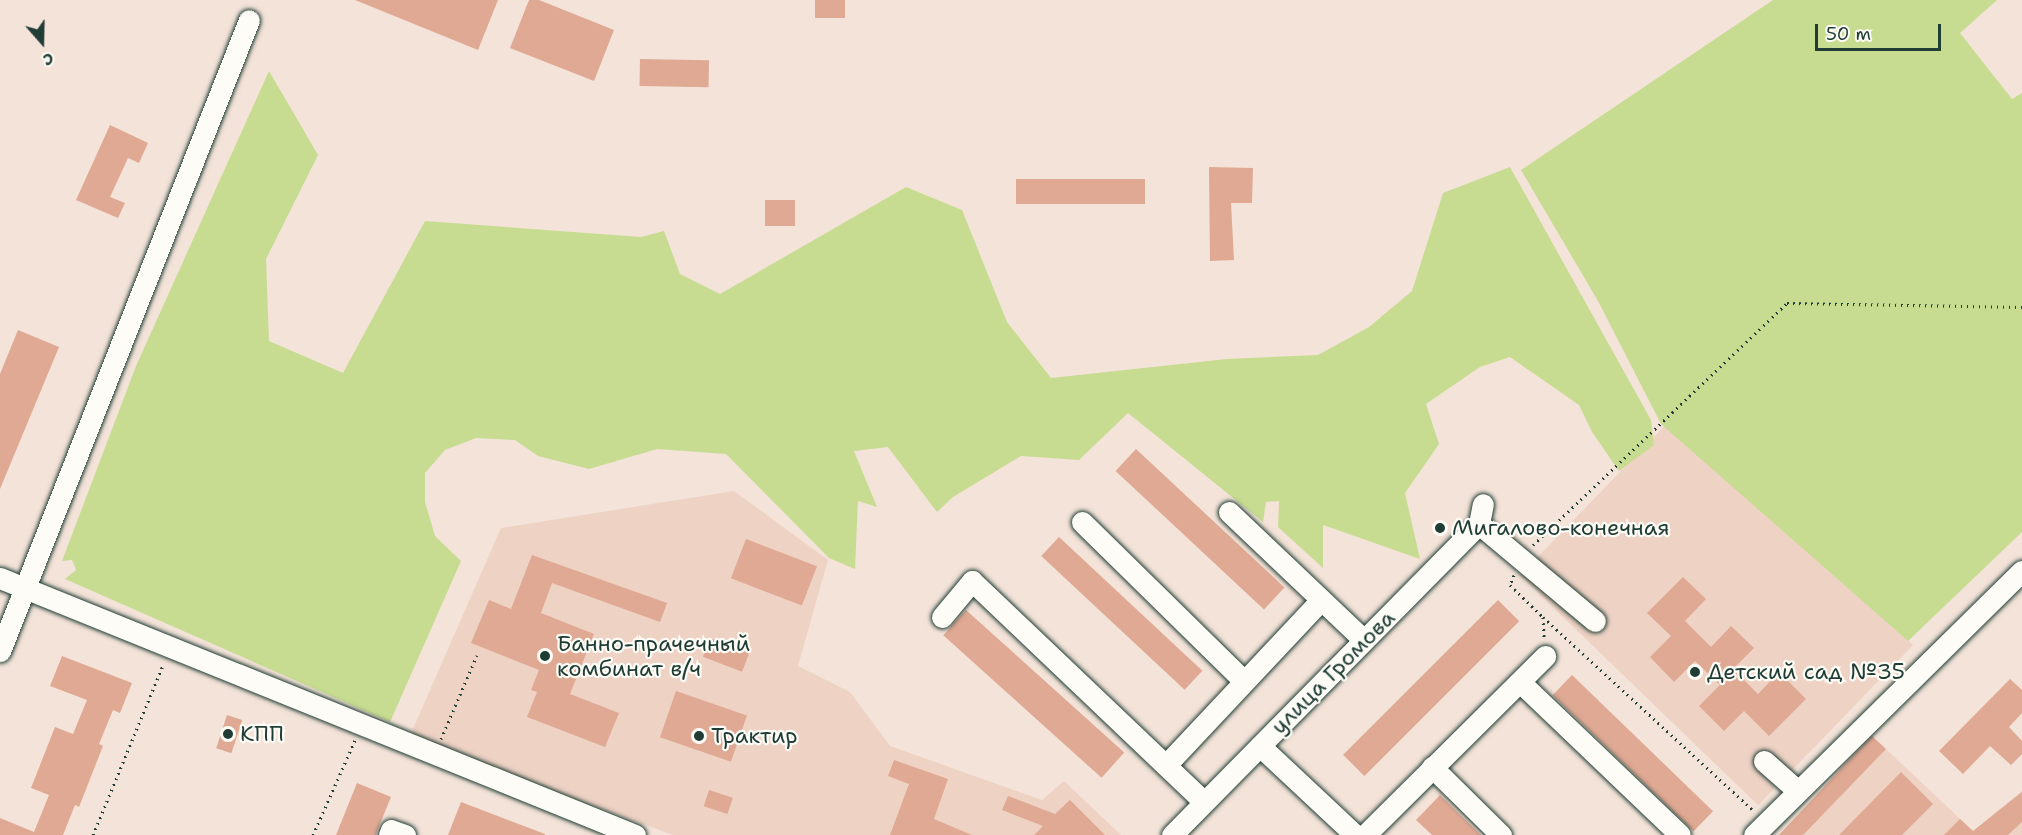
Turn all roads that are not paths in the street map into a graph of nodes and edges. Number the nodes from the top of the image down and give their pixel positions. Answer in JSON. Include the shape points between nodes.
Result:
{"nodes":[{"id":1,"x":249,"y":20,"type":"dead end"},
{"id":2,"x":1229,"y":512,"type":"dead end"},
{"id":3,"x":1082,"y":522,"type":"dead end"},
{"id":4,"x":2022,"y":571,"type":"edge"},
{"id":5,"x":0,"y":578,"type":"edge"},
{"id":6,"x":24,"y":587,"type":"junction"},
{"id":7,"x":1321,"y":600,"type":"junction"},
{"id":8,"x":942,"y":617,"type":"dead end"},
{"id":9,"x":1594,"y":621,"type":"dead end"},
{"id":10,"x":1364,"y":640,"type":"junction"},
{"id":11,"x":0,"y":651,"type":"edge"},
{"id":12,"x":1545,"y":657,"type":"road end"},
{"id":13,"x":1244,"y":681,"type":"junction"},
{"id":14,"x":1520,"y":682,"type":"junction"},
{"id":15,"x":1260,"y":746,"type":"junction"},
{"id":16,"x":1764,"y":761,"type":"dead end"},
{"id":17,"x":1166,"y":765,"type":"junction"},
{"id":18,"x":1432,"y":767,"type":"junction"},
{"id":19,"x":1798,"y":791,"type":"junction"},
{"id":20,"x":1204,"y":802,"type":"junction"},
{"id":21,"x":1760,"y":829,"type":"edge"},
{"id":22,"x":389,"y":835,"type":"edge"},
{"id":23,"x":405,"y":835,"type":"edge"},
{"id":24,"x":635,"y":835,"type":"edge"},
{"id":25,"x":1172,"y":835,"type":"edge"},
{"id":26,"x":1355,"y":835,"type":"edge"},
{"id":27,"x":1365,"y":835,"type":"edge"},
{"id":28,"x":1501,"y":835,"type":"edge"},
{"id":29,"x":1680,"y":835,"type":"edge"}],
"edges":[{"from":1,"to":6,"type":"street"},
{"from":2,"to":7,"type":"street"},
{"from":3,"to":13,"type":"street"},
{"from":4,"to":19,"type":"street"},
{"from":5,"to":6,"type":"street"},
{"from":6,"to":11,"type":"street"},
{"from":6,"to":24,"type":"street"},
{"from":7,"to":10,"type":"street"},
{"from":7,"to":13,"type":"street"},
{"from":8,"to":17,"type":"street","via":[[972,581]]},
{"from":9,"to":10,"type":"street","name":"улица Громова","via":[[1520,558],[1481,514]]},
{"from":10,"to":15,"type":"street","name":"улица Громова"},
{"from":12,"to":14,"type":"street"},
{"from":13,"to":17,"type":"street"},
{"from":14,"to":18,"type":"street"},
{"from":14,"to":29,"type":"street"},
{"from":15,"to":20,"type":"street","name":"улица Громова"},
{"from":15,"to":26,"type":"street"},
{"from":16,"to":19,"type":"street"},
{"from":17,"to":20,"type":"street"},
{"from":18,"to":27,"type":"street"},
{"from":18,"to":28,"type":"street"},
{"from":19,"to":21,"type":"street"},
{"from":20,"to":25,"type":"street","name":"улица Громова"},
{"from":22,"to":23,"type":"street","via":[[392,830]]}]}
